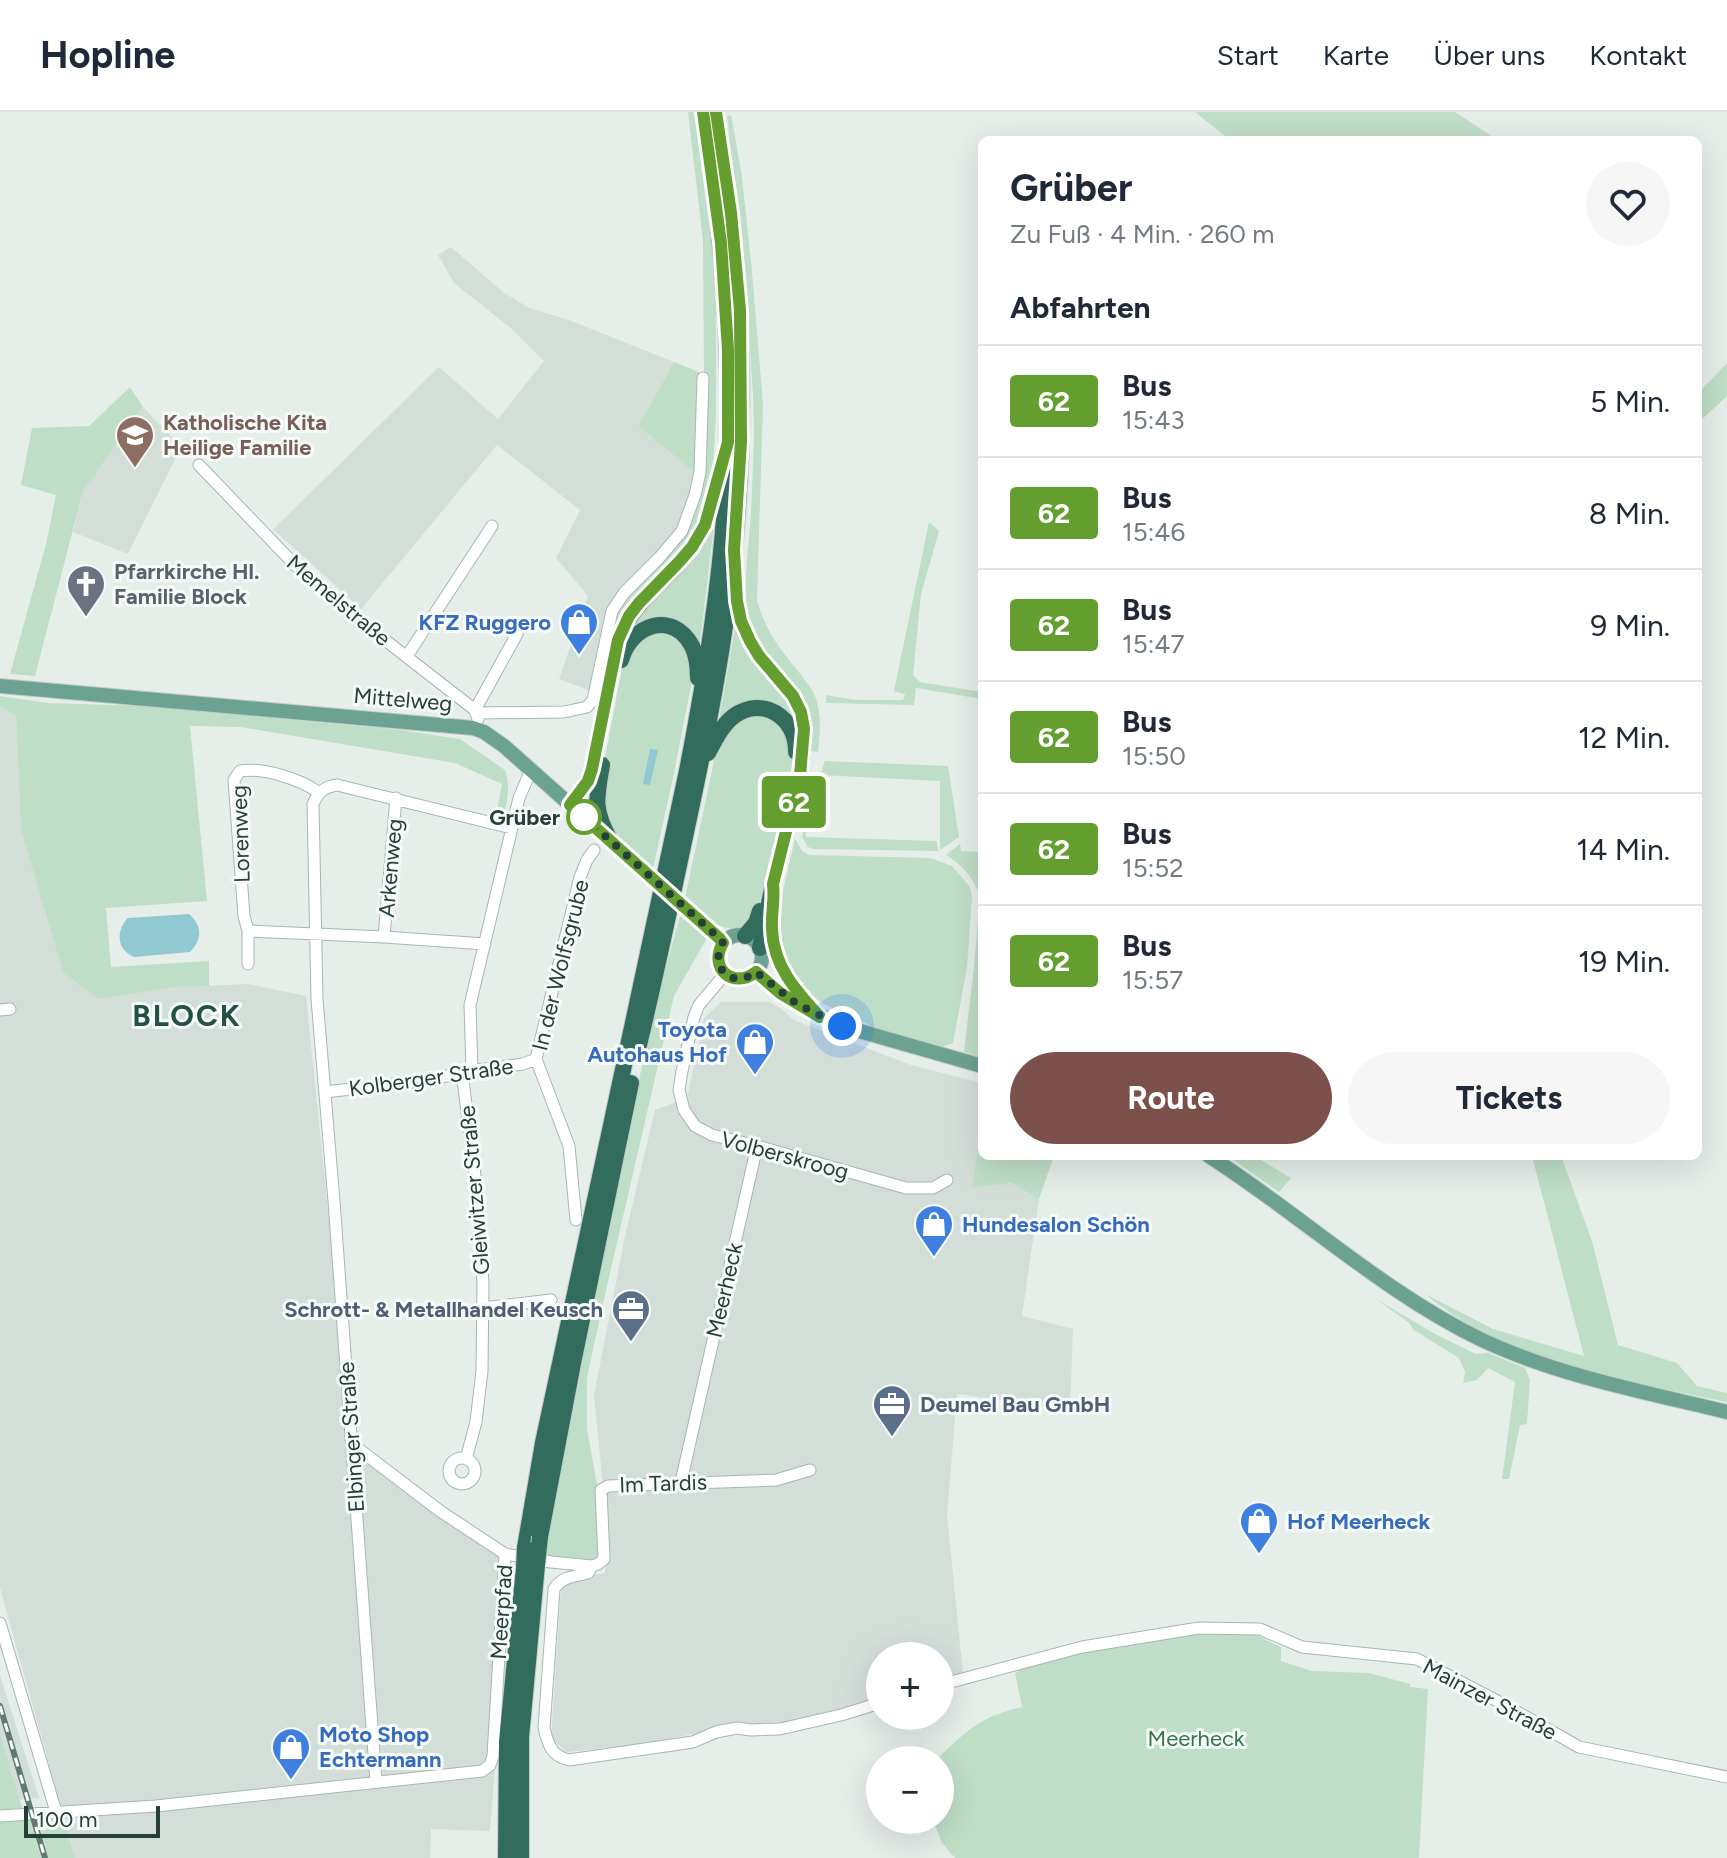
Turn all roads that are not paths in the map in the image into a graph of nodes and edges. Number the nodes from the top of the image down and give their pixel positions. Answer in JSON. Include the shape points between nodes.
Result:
{"nodes":[{"id":1,"x":703,"y":112,"type":"edge"},
{"id":2,"x":716,"y":112,"type":"edge"},
{"id":3,"x":703,"y":378,"type":"dead end"},
{"id":4,"x":728,"y":442,"type":"junction"},
{"id":5,"x":199,"y":465,"type":"dead end"},
{"id":6,"x":492,"y":526,"type":"dead end"},
{"id":7,"x":734,"y":550,"type":"junction"},
{"id":8,"x":517,"y":634,"type":"dead end"},
{"id":9,"x":407,"y":656,"type":"junction"},
{"id":10,"x":0,"y":686,"type":"edge"},
{"id":11,"x":700,"y":706,"type":"junction"},
{"id":12,"x":476,"y":712,"type":"junction"},
{"id":13,"x":477,"y":730,"type":"junction"},
{"id":14,"x":531,"y":770,"type":"junction"},
{"id":15,"x":699,"y":773,"type":"junction"},
{"id":16,"x":318,"y":792,"type":"junction"},
{"id":17,"x":596,"y":795,"type":"junction"},
{"id":18,"x":396,"y":798,"type":"junction"},
{"id":19,"x":575,"y":810,"type":"junction"},
{"id":20,"x":512,"y":828,"type":"junction"},
{"id":21,"x":610,"y":840,"type":"junction"},
{"id":22,"x":594,"y":850,"type":"dead end"},
{"id":23,"x":773,"y":884,"type":"junction"},
{"id":24,"x":248,"y":931,"type":"junction"},
{"id":25,"x":316,"y":934,"type":"junction"},
{"id":26,"x":745,"y":936,"type":"junction"},
{"id":27,"x":384,"y":937,"type":"junction"},
{"id":28,"x":723,"y":943,"type":"junction"},
{"id":29,"x":485,"y":944,"type":"junction"},
{"id":30,"x":760,"y":948,"type":"junction"},
{"id":31,"x":248,"y":964,"type":"dead end"},
{"id":32,"x":756,"y":972,"type":"junction"},
{"id":33,"x":725,"y":974,"type":"junction"},
{"id":34,"x":820,"y":1017,"type":"junction"},
{"id":35,"x":536,"y":1059,"type":"junction"},
{"id":36,"x":978,"y":1065,"type":"edge"},
{"id":37,"x":467,"y":1072,"type":"junction"},
{"id":38,"x":325,"y":1092,"type":"junction"},
{"id":39,"x":757,"y":1146,"type":"junction"},
{"id":40,"x":1215,"y":1160,"type":"edge"},
{"id":41,"x":947,"y":1180,"type":"dead end"},
{"id":42,"x":576,"y":1220,"type":"dead end"},
{"id":43,"x":551,"y":1300,"type":"dead end"},
{"id":44,"x":483,"y":1308,"type":"junction"},
{"id":45,"x":1727,"y":1412,"type":"edge"},
{"id":46,"x":352,"y":1444,"type":"junction"},
{"id":47,"x":466,"y":1459,"type":"dead end"},
{"id":48,"x":810,"y":1470,"type":"dead end"},
{"id":49,"x":681,"y":1482,"type":"junction"},
{"id":50,"x":505,"y":1554,"type":"junction"},
{"id":51,"x":530,"y":1566,"type":"junction"},
{"id":52,"x":592,"y":1566,"type":"junction"},
{"id":53,"x":0,"y":1623,"type":"edge"},
{"id":54,"x":954,"y":1681,"type":"edge"},
{"id":55,"x":866,"y":1707,"type":"edge"},
{"id":56,"x":1727,"y":1777,"type":"edge"},
{"id":57,"x":376,"y":1782,"type":"junction"},
{"id":58,"x":56,"y":1812,"type":"junction"},
{"id":59,"x":0,"y":1816,"type":"edge"},
{"id":60,"x":506,"y":1858,"type":"edge"},
{"id":61,"x":521,"y":1858,"type":"edge"}],
"edges":[{"from":1,"to":4,"type":"highway","via":[[721,243]]},
{"from":2,"to":7,"type":"highway","via":[[740,310],[741,442]]},
{"from":3,"to":12,"type":"street","name":"Mittelweg","via":[[695,495],[682,531],[612,611],[593,700],[587,707],[564,712]]},
{"from":4,"to":11,"type":"highway","via":[[719,566]]},
{"from":4,"to":19,"type":"highway","via":[[705,525],[622,628],[592,769]]},
{"from":5,"to":9,"type":"street","name":"Memelstraße","via":[[294,564]]},
{"from":6,"to":9,"type":"street"},
{"from":7,"to":15,"type":"highway"},
{"from":7,"to":23,"type":"highway","via":[[744,630],[793,696],[804,729],[800,775]]},
{"from":8,"to":12,"type":"street","name":"Mittelweg"},
{"from":9,"to":12,"type":"street","name":"Memelstraße"},
{"from":10,"to":13,"type":"main road","name":"Mittelweg"},
{"from":11,"to":17,"type":"highway","via":[[696,657],[685,637],[662,625],[631,638],[621,656]]},
{"from":11,"to":51,"type":"highway","bridge":true,"via":[[543,1443],[525,1548]]},
{"from":12,"to":13,"type":"street"},
{"from":13,"to":14,"type":"main road","name":"Mittelweg"},
{"from":14,"to":19,"type":"main road","name":"Mittelweg"},
{"from":14,"to":20,"type":"street","name":"Gleiwitzer Straße"},
{"from":15,"to":26,"type":"highway","via":[[723,728],[740,712],[769,709],[792,729],[792,783],[759,916]]},
{"from":15,"to":51,"type":"highway","bridge":true},
{"from":16,"to":18,"type":"street","via":[[337,785]]},
{"from":16,"to":24,"type":"street","name":"Lorenweg","via":[[252,769],[240,771],[234,780]]},
{"from":16,"to":25,"type":"street","name":"Elbinger Straße","via":[[313,804]]},
{"from":17,"to":19,"type":"highway","via":[[591,804]]},
{"from":17,"to":21,"type":"highway"},
{"from":18,"to":20,"type":"street"},
{"from":18,"to":27,"type":"street","name":"Arkenweg"},
{"from":19,"to":21,"type":"main road","name":"Mittelweg"},
{"from":20,"to":29,"type":"street","name":"Gleiwitzer Straße"},
{"from":21,"to":28,"type":"main road","name":"Mittelweg","bridge":true},
{"from":22,"to":35,"type":"street","name":"In der Wolfsgrube","via":[[580,877]]},
{"from":23,"to":30,"type":"highway"},
{"from":23,"to":34,"type":"highway","via":[[772,932],[778,961]]},
{"from":24,"to":25,"type":"street"},
{"from":24,"to":31,"type":"street","name":"Lorenweg"},
{"from":25,"to":27,"type":"street"},
{"from":25,"to":38,"type":"street","name":"Elbinger Straße"},
{"from":26,"to":28,"type":"main road"},
{"from":26,"to":30,"type":"main road"},
{"from":27,"to":29,"type":"street"},
{"from":28,"to":33,"type":"main road","via":[[717,959]]},
{"from":29,"to":37,"type":"street","name":"Gleiwitzer Straße","via":[[470,1005]]},
{"from":30,"to":32,"type":"main road"},
{"from":32,"to":33,"type":"main road","via":[[739,979]]},
{"from":32,"to":34,"type":"main road"},
{"from":33,"to":39,"type":"street","name":"Volberskroog","via":[[694,1017],[679,1090],[695,1126]]},
{"from":34,"to":36,"type":"main road"},
{"from":35,"to":37,"type":"street","name":"Kolberger Straße"},
{"from":35,"to":42,"type":"street","name":"In der Wolfsgrube","via":[[569,1146]]},
{"from":37,"to":38,"type":"street","name":"Kolberger Straße"},
{"from":37,"to":44,"type":"street","name":"Gleiwitzer Straße"},
{"from":38,"to":46,"type":"street","name":"Elbinger Straße"},
{"from":39,"to":41,"type":"street","name":"Volberskroog","via":[[906,1188],[933,1188]]},
{"from":39,"to":49,"type":"street","name":"Meerheck"},
{"from":40,"to":45,"type":"main road","via":[[1368,1270],[1480,1339],[1528,1360]]},
{"from":43,"to":44,"type":"street","name":"Gleiwitzer Straße"},
{"from":44,"to":47,"type":"street","name":"Gleiwitzer Straße","via":[[482,1371]]},
{"from":46,"to":50,"type":"street"},
{"from":46,"to":57,"type":"street","name":"Elbinger Straße"},
{"from":48,"to":49,"type":"street","name":"Im Tardis","via":[[776,1480]]},
{"from":49,"to":52,"type":"street","name":"Im Tardis","via":[[601,1490],[604,1559]]},
{"from":50,"to":52,"type":"street","name":"Meerpfad"},
{"from":50,"to":57,"type":"street","name":"Meerpfad","via":[[490,1765],[482,1771]]},
{"from":51,"to":60,"type":"highway","via":[[507,1742]]},
{"from":51,"to":61,"type":"highway"},
{"from":52,"to":55,"type":"street","via":[[554,1589],[544,1728],[548,1745],[558,1756],[569,1760],[693,1742],[737,1728],[780,1729]]},
{"from":53,"to":58,"type":"street"},
{"from":54,"to":56,"type":"street","name":"Mainzer Straße","via":[[1097,1644],[1199,1628],[1260,1629],[1302,1647],[1417,1659],[1579,1747]]},
{"from":57,"to":58,"type":"street","name":"Meerpfad"},
{"from":58,"to":59,"type":"street","name":"Meerpfad"}]}
